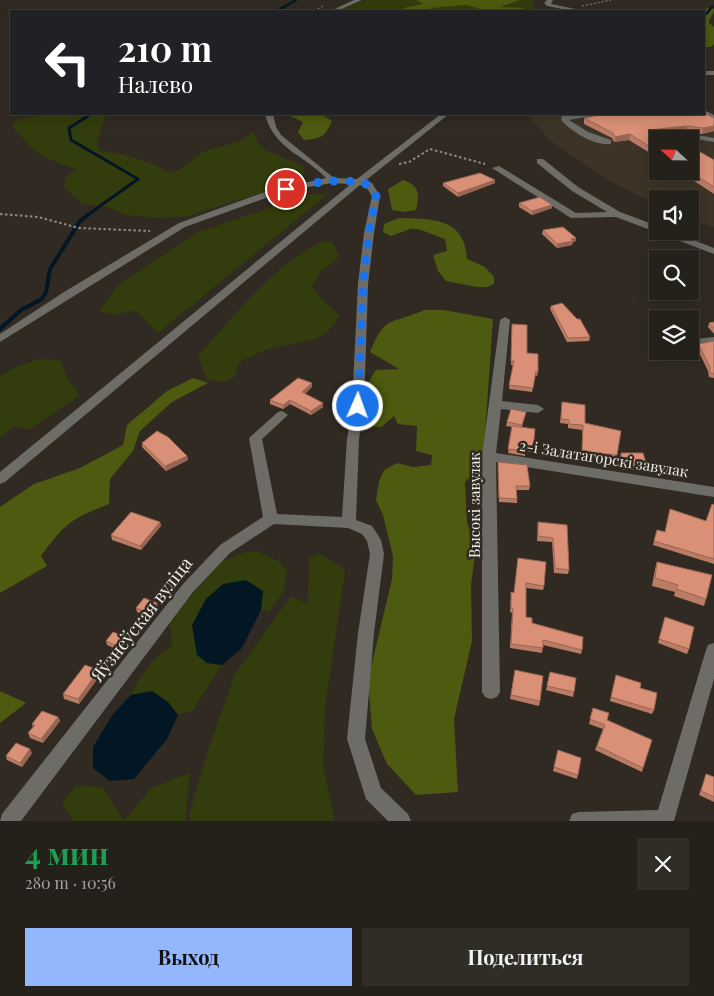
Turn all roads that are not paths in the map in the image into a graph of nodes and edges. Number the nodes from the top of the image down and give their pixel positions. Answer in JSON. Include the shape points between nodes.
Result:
{"nodes":[{"id":1,"x":359,"y":0,"type":"edge"},
{"id":2,"x":550,"y":0,"type":"edge"},
{"id":3,"x":574,"y":8,"type":"edge"},
{"id":4,"x":335,"y":10,"type":"edge"},
{"id":5,"x":269,"y":115,"type":"edge"},
{"id":6,"x":444,"y":115,"type":"edge"},
{"id":7,"x":582,"y":115,"type":"edge"},
{"id":8,"x":699,"y":137,"type":"edge"},
{"id":9,"x":714,"y":140,"type":"edge"},
{"id":10,"x":608,"y":142,"type":"dead end"},
{"id":11,"x":540,"y":161,"type":"dead end"},
{"id":12,"x":496,"y":168,"type":"road end"},
{"id":13,"x":332,"y":180,"type":"junction"},
{"id":14,"x":359,"y":182,"type":"junction"},
{"id":15,"x":617,"y":214,"type":"junction"},
{"id":16,"x":649,"y":227,"type":"edge"},
{"id":17,"x":684,"y":240,"type":"edge"},
{"id":18,"x":714,"y":251,"type":"edge"},
{"id":19,"x":505,"y":320,"type":"dead end"},
{"id":20,"x":0,"y":339,"type":"edge"},
{"id":21,"x":714,"y":340,"type":"edge"},
{"id":22,"x":699,"y":342,"type":"edge"},
{"id":23,"x":495,"y":404,"type":"junction"},
{"id":24,"x":538,"y":409,"type":"dead end"},
{"id":25,"x":282,"y":415,"type":"dead end"},
{"id":26,"x":489,"y":456,"type":"junction"},
{"id":27,"x":0,"y":479,"type":"edge"},
{"id":28,"x":714,"y":492,"type":"edge"},
{"id":29,"x":271,"y":519,"type":"junction"},
{"id":30,"x":350,"y":523,"type":"junction"},
{"id":31,"x":714,"y":650,"type":"edge"},
{"id":32,"x":710,"y":675,"type":"edge"},
{"id":33,"x":490,"y":692,"type":"dead end"},
{"id":34,"x":667,"y":820,"type":"edge"},
{"id":35,"x":9,"y":821,"type":"edge"},
{"id":36,"x":402,"y":821,"type":"edge"},
{"id":37,"x":579,"y":821,"type":"edge"}],
"edges":[{"from":1,"to":4,"type":"street"},
{"from":2,"to":3,"type":"street","via":[[548,4]]},
{"from":5,"to":13,"type":"street","via":[[273,128],[286,143]]},
{"from":6,"to":14,"type":"street"},
{"from":7,"to":10,"type":"street","via":[[565,120],[577,131]]},
{"from":8,"to":9,"type":"street"},
{"from":11,"to":15,"type":"street","via":[[575,189]]},
{"from":12,"to":15,"type":"street","via":[[574,216]]},
{"from":13,"to":14,"type":"street"},
{"from":13,"to":20,"type":"street","via":[[271,193],[176,228]]},
{"from":14,"to":27,"type":"street"},
{"from":14,"to":30,"type":"street","via":[[369,185],[376,196],[363,284],[358,406],[352,439]]},
{"from":15,"to":16,"type":"street"},
{"from":17,"to":18,"type":"street"},
{"from":19,"to":23,"type":"street","name":"Высокі завулак"},
{"from":21,"to":22,"type":"street"},
{"from":23,"to":24,"type":"street"},
{"from":23,"to":26,"type":"street","name":"Высокі завулак"},
{"from":25,"to":29,"type":"street","via":[[255,438]]},
{"from":26,"to":28,"type":"street","name":"2-і Залатагорскі завулак"},
{"from":26,"to":33,"type":"street","name":"Высокі завулак"},
{"from":29,"to":30,"type":"street"},
{"from":29,"to":35,"type":"street","name":"Яўзнеўская вуліца","via":[[225,549],[188,588]]},
{"from":30,"to":36,"type":"street","via":[[367,530],[374,540],[377,554],[356,739],[373,793]]},
{"from":31,"to":32,"type":"street"},
{"from":32,"to":34,"type":"street"},
{"from":34,"to":37,"type":"street"}]}
